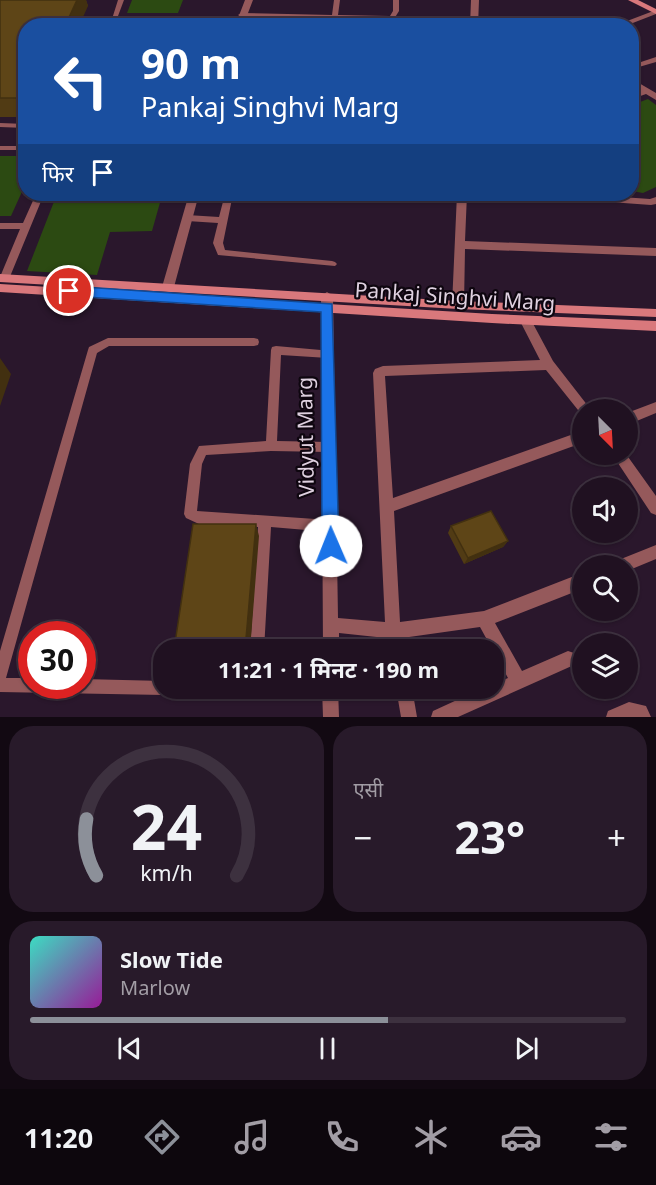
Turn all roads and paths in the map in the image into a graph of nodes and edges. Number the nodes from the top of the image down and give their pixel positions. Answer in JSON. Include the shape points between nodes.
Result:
{"nodes":[{"id":1,"x":121,"y":0,"type":"edge"},
{"id":2,"x":249,"y":0,"type":"edge"},
{"id":3,"x":337,"y":0,"type":"edge"},
{"id":4,"x":396,"y":0,"type":"edge"},
{"id":5,"x":475,"y":0,"type":"edge"},
{"id":6,"x":632,"y":0,"type":"edge"},
{"id":7,"x":656,"y":12,"type":"edge"},
{"id":8,"x":241,"y":15,"type":"junction"},
{"id":9,"x":335,"y":16,"type":"junction"},
{"id":10,"x":114,"y":18,"type":"edge"},
{"id":11,"x":240,"y":18,"type":"edge"},
{"id":12,"x":474,"y":18,"type":"edge"},
{"id":13,"x":639,"y":18,"type":"edge"},
{"id":14,"x":656,"y":59,"type":"edge"},
{"id":15,"x":639,"y":65,"type":"edge"},
{"id":16,"x":639,"y":86,"type":"edge"},
{"id":17,"x":647,"y":91,"type":"junction"},
{"id":18,"x":639,"y":94,"type":"edge"},
{"id":19,"x":656,"y":98,"type":"edge"},
{"id":20,"x":0,"y":125,"type":"edge"},
{"id":21,"x":18,"y":126,"type":"edge"},
{"id":22,"x":0,"y":148,"type":"edge"},
{"id":23,"x":18,"y":148,"type":"edge"},
{"id":24,"x":37,"y":201,"type":"edge"},
{"id":25,"x":192,"y":201,"type":"edge"},
{"id":26,"x":228,"y":201,"type":"edge"},
{"id":27,"x":462,"y":201,"type":"edge"},
{"id":28,"x":632,"y":201,"type":"edge"},
{"id":29,"x":654,"y":204,"type":"edge"},
{"id":30,"x":187,"y":218,"type":"junction"},
{"id":31,"x":223,"y":220,"type":"junction"},
{"id":32,"x":0,"y":226,"type":"edge"},
{"id":33,"x":26,"y":226,"type":"junction"},
{"id":34,"x":460,"y":245,"type":"junction"},
{"id":35,"x":656,"y":252,"type":"edge"},
{"id":36,"x":332,"y":264,"type":"dead end"},
{"id":37,"x":1,"y":282,"type":"edge"},
{"id":38,"x":167,"y":292,"type":"junction"},
{"id":39,"x":327,"y":302,"type":"junction"},
{"id":40,"x":458,"y":305,"type":"junction"},
{"id":41,"x":656,"y":313,"type":"edge"},
{"id":42,"x":526,"y":321,"type":"junction"},
{"id":43,"x":656,"y":326,"type":"edge"},
{"id":44,"x":254,"y":342,"type":"dead end"},
{"id":45,"x":328,"y":354,"type":"junction"},
{"id":46,"x":549,"y":365,"type":"junction"},
{"id":47,"x":575,"y":399,"type":"edge"},
{"id":48,"x":656,"y":407,"type":"edge"},
{"id":49,"x":638,"y":414,"type":"edge"},
{"id":50,"x":572,"y":441,"type":"edge"},
{"id":51,"x":270,"y":447,"type":"junction"},
{"id":52,"x":329,"y":447,"type":"junction"},
{"id":53,"x":626,"y":465,"type":"edge"},
{"id":54,"x":387,"y":507,"type":"junction"},
{"id":55,"x":656,"y":508,"type":"edge"},
{"id":56,"x":265,"y":521,"type":"junction"},
{"id":57,"x":330,"y":526,"type":"junction"},
{"id":58,"x":656,"y":552,"type":"edge"},
{"id":59,"x":638,"y":559,"type":"edge"},
{"id":60,"x":572,"y":585,"type":"edge"},
{"id":61,"x":484,"y":619,"type":"junction"},
{"id":62,"x":332,"y":625,"type":"junction"},
{"id":63,"x":393,"y":631,"type":"junction"},
{"id":64,"x":258,"y":639,"type":"edge"},
{"id":65,"x":331,"y":639,"type":"edge"},
{"id":66,"x":394,"y":639,"type":"edge"},
{"id":67,"x":568,"y":659,"type":"dead end"},
{"id":68,"x":0,"y":675,"type":"edge"},
{"id":69,"x":519,"y":681,"type":"junction"},
{"id":70,"x":0,"y":685,"type":"edge"},
{"id":71,"x":153,"y":688,"type":"edge"},
{"id":72,"x":330,"y":699,"type":"edge"},
{"id":73,"x":406,"y":699,"type":"edge"},
{"id":74,"x":331,"y":717,"type":"edge"},
{"id":75,"x":409,"y":717,"type":"edge"},
{"id":76,"x":439,"y":717,"type":"edge"},
{"id":77,"x":614,"y":717,"type":"edge"},
{"id":78,"x":643,"y":717,"type":"edge"}],
"edges":[{"from":1,"to":10,"type":"lane"},
{"from":2,"to":8,"type":"street"},
{"from":3,"to":9,"type":"lane"},
{"from":4,"to":9,"type":"lane","via":[[392,18]]},
{"from":5,"to":12,"type":"street"},
{"from":6,"to":7,"type":"street"},
{"from":7,"to":13,"type":"street"},
{"from":8,"to":9,"type":"lane"},
{"from":8,"to":11,"type":"street"},
{"from":14,"to":15,"type":"street"},
{"from":16,"to":17,"type":"street"},
{"from":17,"to":18,"type":"street"},
{"from":17,"to":19,"type":"street"},
{"from":20,"to":21,"type":"lane"},
{"from":22,"to":23,"type":"lane"},
{"from":24,"to":33,"type":"lane"},
{"from":25,"to":30,"type":"street"},
{"from":26,"to":31,"type":"lane"},
{"from":27,"to":34,"type":"street"},
{"from":28,"to":29,"type":"street"},
{"from":30,"to":31,"type":"lane"},
{"from":30,"to":38,"type":"street"},
{"from":31,"to":36,"type":"lane","via":[[218,243],[221,253]]},
{"from":32,"to":33,"type":"lane"},
{"from":33,"to":37,"type":"lane"},
{"from":34,"to":35,"type":"street"},
{"from":34,"to":40,"type":"street"},
{"from":37,"to":38,"type":"street","name":"Pankaj Singhvi Marg"},
{"from":38,"to":39,"type":"street","name":"Pankaj Singhvi Marg"},
{"from":39,"to":40,"type":"street","name":"Pankaj Singhvi Marg"},
{"from":39,"to":42,"type":"street","name":"Pankaj Singhvi Marg"},
{"from":39,"to":45,"type":"street","name":"Vidyut Marg"},
{"from":40,"to":41,"type":"street","name":"Pankaj Singhvi Marg"},
{"from":42,"to":43,"type":"street","name":"Pankaj Singhvi Marg"},
{"from":42,"to":46,"type":"street"},
{"from":44,"to":68,"type":"lane","via":[[108,342],[93,350]]},
{"from":45,"to":51,"type":"lane","via":[[276,351]]},
{"from":45,"to":52,"type":"street","name":"Vidyut Marg"},
{"from":46,"to":47,"type":"street"},
{"from":46,"to":54,"type":"street","via":[[379,374]]},
{"from":48,"to":49,"type":"street"},
{"from":50,"to":54,"type":"street"},
{"from":51,"to":52,"type":"lane"},
{"from":51,"to":56,"type":"lane","via":[[203,450],[196,464],[190,514],[199,518]]},
{"from":52,"to":57,"type":"street","name":"Vidyut Marg"},
{"from":53,"to":55,"type":"street"},
{"from":54,"to":63,"type":"street"},
{"from":56,"to":57,"type":"lane"},
{"from":56,"to":64,"type":"lane"},
{"from":57,"to":62,"type":"street","name":"Vidyut Marg"},
{"from":58,"to":59,"type":"street"},
{"from":60,"to":61,"type":"street"},
{"from":61,"to":63,"type":"street"},
{"from":61,"to":69,"type":"street"},
{"from":62,"to":63,"type":"street"},
{"from":62,"to":65,"type":"street","name":"Vidyut Marg"},
{"from":63,"to":66,"type":"street"},
{"from":67,"to":69,"type":"street"},
{"from":69,"to":76,"type":"street"},
{"from":70,"to":71,"type":"lane"},
{"from":72,"to":74,"type":"street"},
{"from":73,"to":75,"type":"street"},
{"from":77,"to":78,"type":"street","via":[[628,710],[640,712]]}]}
